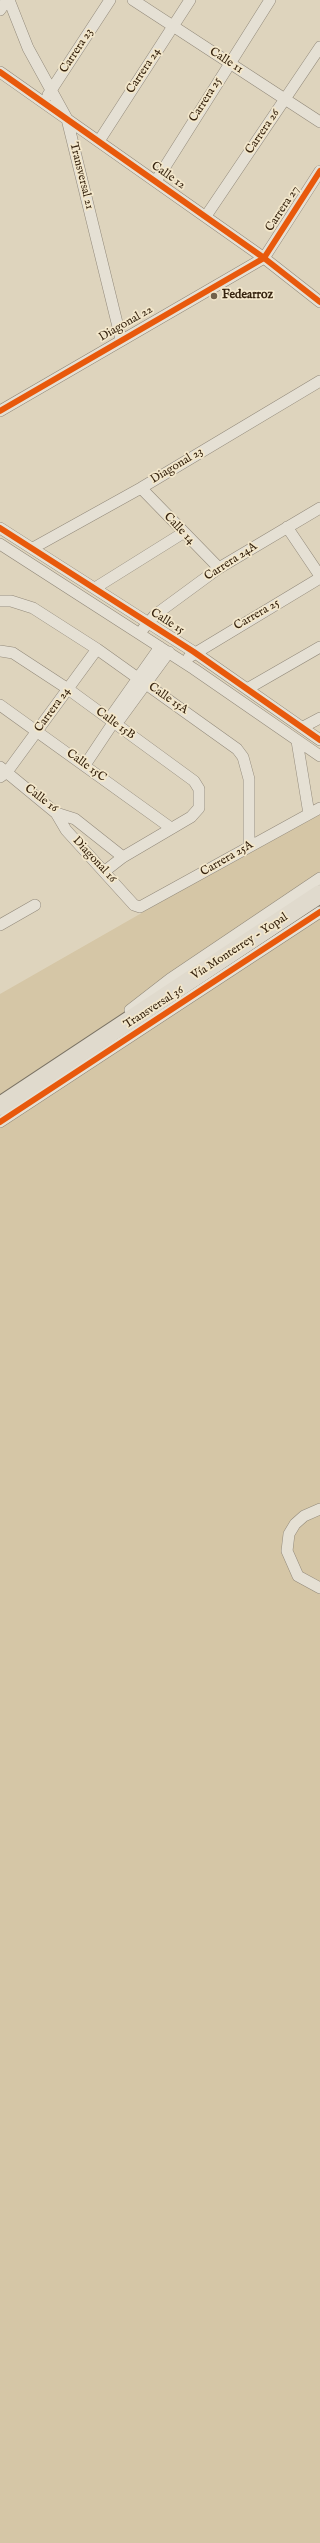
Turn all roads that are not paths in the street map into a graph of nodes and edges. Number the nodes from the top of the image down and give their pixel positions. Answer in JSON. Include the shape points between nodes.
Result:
{"nodes":[{"id":1,"x":8,"y":0,"type":"edge"},
{"id":2,"x":110,"y":0,"type":"edge"},
{"id":3,"x":133,"y":0,"type":"edge"},
{"id":4,"x":190,"y":0,"type":"edge"},
{"id":5,"x":270,"y":0,"type":"edge"},
{"id":6,"x":0,"y":10,"type":"edge"},
{"id":7,"x":173,"y":26,"type":"junction"},
{"id":8,"x":320,"y":47,"type":"edge"},
{"id":9,"x":229,"y":63,"type":"junction"},
{"id":10,"x":0,"y":72,"type":"edge"},
{"id":11,"x":51,"y":90,"type":"junction"},
{"id":12,"x":285,"y":100,"type":"junction"},
{"id":13,"x":43,"y":102,"type":"junction"},
{"id":14,"x":67,"y":119,"type":"junction"},
{"id":15,"x":320,"y":122,"type":"edge"},
{"id":16,"x":98,"y":141,"type":"junction"},
{"id":17,"x":320,"y":171,"type":"edge"},
{"id":18,"x":156,"y":181,"type":"junction"},
{"id":19,"x":206,"y":216,"type":"junction"},
{"id":20,"x":264,"y":258,"type":"junction"},
{"id":21,"x":319,"y":298,"type":"edge"},
{"id":22,"x":121,"y":339,"type":"junction"},
{"id":23,"x":320,"y":381,"type":"edge"},
{"id":24,"x":0,"y":399,"type":"edge"},
{"id":25,"x":5,"y":409,"type":"edge"},
{"id":26,"x":141,"y":488,"type":"junction"},
{"id":27,"x":320,"y":508,"type":"edge"},
{"id":28,"x":287,"y":527,"type":"junction"},
{"id":29,"x":0,"y":528,"type":"edge"},
{"id":30,"x":183,"y":533,"type":"junction"},
{"id":31,"x":0,"y":544,"type":"edge"},
{"id":32,"x":32,"y":548,"type":"junction"},
{"id":33,"x":219,"y":568,"type":"junction"},
{"id":34,"x":320,"y":577,"type":"edge"},
{"id":35,"x":95,"y":588,"type":"junction"},
{"id":36,"x":0,"y":601,"type":"edge"},
{"id":37,"x":147,"y":623,"type":"junction"},
{"id":38,"x":140,"y":634,"type":"junction"},
{"id":39,"x":320,"y":647,"type":"edge"},
{"id":40,"x":97,"y":649,"type":"junction"},
{"id":41,"x":165,"y":650,"type":"junction"},
{"id":42,"x":0,"y":651,"type":"edge"},
{"id":43,"x":194,"y":652,"type":"junction"},
{"id":44,"x":184,"y":662,"type":"junction"},
{"id":45,"x":142,"y":680,"type":"junction"},
{"id":46,"x":68,"y":689,"type":"junction"},
{"id":47,"x":247,"y":689,"type":"junction"},
{"id":48,"x":0,"y":705,"type":"edge"},
{"id":49,"x":289,"y":718,"type":"junction"},
{"id":50,"x":320,"y":718,"type":"edge"},
{"id":51,"x":113,"y":723,"type":"junction"},
{"id":52,"x":303,"y":727,"type":"junction"},
{"id":53,"x":279,"y":728,"type":"junction"},
{"id":54,"x":38,"y":731,"type":"junction"},
{"id":55,"x":320,"y":740,"type":"edge"},
{"id":56,"x":297,"y":741,"type":"junction"},
{"id":57,"x":320,"y":756,"type":"edge"},
{"id":58,"x":85,"y":765,"type":"junction"},
{"id":59,"x":2,"y":772,"type":"edge"},
{"id":60,"x":320,"y":808,"type":"edge"},
{"id":61,"x":56,"y":813,"type":"junction"},
{"id":62,"x":309,"y":814,"type":"junction"},
{"id":63,"x":172,"y":828,"type":"junction"},
{"id":64,"x":249,"y":846,"type":"junction"},
{"id":65,"x":123,"y":857,"type":"junction"},
{"id":66,"x":105,"y":871,"type":"junction"},
{"id":67,"x":320,"y":878,"type":"edge"},
{"id":68,"x":320,"y":894,"type":"edge"},
{"id":69,"x":35,"y":905,"type":"dead end"},
{"id":70,"x":134,"y":905,"type":"joint"},
{"id":71,"x":320,"y":912,"type":"edge"},
{"id":72,"x":0,"y":925,"type":"edge"},
{"id":73,"x":58,"y":1068,"type":"junction"},
{"id":74,"x":0,"y":1106,"type":"edge"},
{"id":75,"x":0,"y":1122,"type":"edge"},
{"id":76,"x":320,"y":1509,"type":"edge"},
{"id":77,"x":320,"y":1588,"type":"edge"}],
"edges":[{"from":1,"to":6,"type":"street"},
{"from":1,"to":11,"type":"street","name":"Transversal 21","via":[[28,48]]},
{"from":2,"to":11,"type":"street","name":"Carrera 23"},
{"from":3,"to":7,"type":"street","name":"Calle 11"},
{"from":4,"to":7,"type":"street","name":"Carrera 24"},
{"from":5,"to":9,"type":"street","name":"Carrera 25"},
{"from":7,"to":9,"type":"street","name":"Calle 11"},
{"from":7,"to":16,"type":"street","name":"Carrera 24"},
{"from":8,"to":12,"type":"street","name":"Carrera 26"},
{"from":9,"to":12,"type":"street","name":"Calle 11"},
{"from":9,"to":18,"type":"street","name":"Carrera 25"},
{"from":10,"to":13,"type":"street","name":"Calle 12"},
{"from":11,"to":13,"type":"street","name":"Carrera 23"},
{"from":11,"to":14,"type":"street","name":"Transversal 21"},
{"from":12,"to":15,"type":"street","name":"Calle 11"},
{"from":12,"to":19,"type":"street","name":"Carrera 26"},
{"from":13,"to":14,"type":"street","name":"Calle 12"},
{"from":14,"to":16,"type":"street","name":"Calle 12"},
{"from":14,"to":22,"type":"street","name":"Transversal 21"},
{"from":16,"to":18,"type":"street","name":"Calle 12"},
{"from":17,"to":20,"type":"street","name":"Carrera 27"},
{"from":18,"to":19,"type":"street","name":"Calle 12"},
{"from":19,"to":20,"type":"street","name":"Calle 12"},
{"from":20,"to":21,"type":"street","name":"Calle 12"},
{"from":20,"to":22,"type":"street","name":"Diagonal 22"},
{"from":22,"to":25,"type":"street","name":"Diagonal 22"},
{"from":23,"to":26,"type":"street","name":"Diagonal 23"},
{"from":24,"to":25,"type":"street"},
{"from":26,"to":30,"type":"street","name":"Calle 14"},
{"from":26,"to":32,"type":"street","name":"Diagonal 23"},
{"from":27,"to":28,"type":"street","name":"Carrera 24A"},
{"from":28,"to":33,"type":"street","name":"Carrera 24A"},
{"from":28,"to":34,"type":"street"},
{"from":29,"to":32,"type":"street","name":"Calle 15"},
{"from":30,"to":33,"type":"street","name":"Calle 14"},
{"from":30,"to":35,"type":"street"},
{"from":31,"to":38,"type":"street","name":"Calle 15"},
{"from":32,"to":35,"type":"street","name":"Calle 15"},
{"from":33,"to":37,"type":"street","name":"Carrera 24A"},
{"from":34,"to":43,"type":"street","name":"Carrera 25"},
{"from":35,"to":37,"type":"street","name":"Calle 15"},
{"from":36,"to":40,"type":"street","name":"Calle 15A","via":[[12,601],[33,608]]},
{"from":37,"to":38,"type":"street"},
{"from":37,"to":43,"type":"street","name":"Calle 15"},
{"from":38,"to":41,"type":"street","name":"Calle 15"},
{"from":39,"to":47,"type":"street"},
{"from":40,"to":45,"type":"street","name":"Calle 15A"},
{"from":40,"to":46,"type":"street","name":"Carrera 24"},
{"from":41,"to":44,"type":"street","name":"Calle 15"},
{"from":41,"to":45,"type":"street"},
{"from":42,"to":46,"type":"street","name":"Calle 15B","via":[[13,653]]},
{"from":43,"to":44,"type":"street","name":"Carrera 25"},
{"from":43,"to":47,"type":"street","name":"Calle 15"},
{"from":44,"to":53,"type":"street","name":"Calle 15"},
{"from":45,"to":51,"type":"street","via":[[120,719]]},
{"from":45,"to":64,"type":"street","name":"Calle 15A","via":[[228,741],[243,757],[250,797]]},
{"from":46,"to":51,"type":"street","name":"Calle 15B"},
{"from":46,"to":54,"type":"street","name":"Carrera 24"},
{"from":47,"to":49,"type":"street","name":"Calle 15"},
{"from":48,"to":54,"type":"street","name":"Calle 15C"},
{"from":49,"to":52,"type":"street","name":"Calle 15"},
{"from":49,"to":53,"type":"street"},
{"from":50,"to":52,"type":"street"},
{"from":51,"to":58,"type":"street"},
{"from":51,"to":63,"type":"street","name":"Calle 15B","via":[[194,781],[200,798],[199,808],[191,817]]},
{"from":52,"to":55,"type":"street","name":"Calle 15"},
{"from":53,"to":56,"type":"street","name":"Calle 15"},
{"from":54,"to":58,"type":"street","name":"Calle 15C"},
{"from":54,"to":59,"type":"street","name":"Carrera 24"},
{"from":56,"to":57,"type":"street","name":"Calle 15"},
{"from":56,"to":62,"type":"street"},
{"from":58,"to":63,"type":"street","name":"Calle 15C"},
{"from":59,"to":61,"type":"street","name":"Calle 16"},
{"from":60,"to":62,"type":"street","name":"Carrera 25A"},
{"from":61,"to":65,"type":"street","name":"Calle 16","via":[[75,819]]},
{"from":61,"to":66,"type":"street","name":"Diagonal 16","via":[[62,825]]},
{"from":62,"to":64,"type":"street","name":"Carrera 25A"},
{"from":63,"to":65,"type":"street"},
{"from":64,"to":70,"type":"street","name":"Carrera 25A","via":[[146,906]]},
{"from":65,"to":66,"type":"street"},
{"from":66,"to":70,"type":"street","name":"Diagonal 16"},
{"from":67,"to":73,"type":"street","name":"Transversal 36","via":[[170,979]]},
{"from":68,"to":73,"type":"highway","name":"Vía Monterrey - Yopal"},
{"from":69,"to":72,"type":"street"},
{"from":71,"to":75,"type":"street","name":"Transversal 36"},
{"from":73,"to":74,"type":"highway","name":"Vía Monterrey - Yopal"},
{"from":76,"to":77,"type":"street","via":[[304,1516],[295,1524],[289,1534],[287,1551],[298,1576]]}]}
